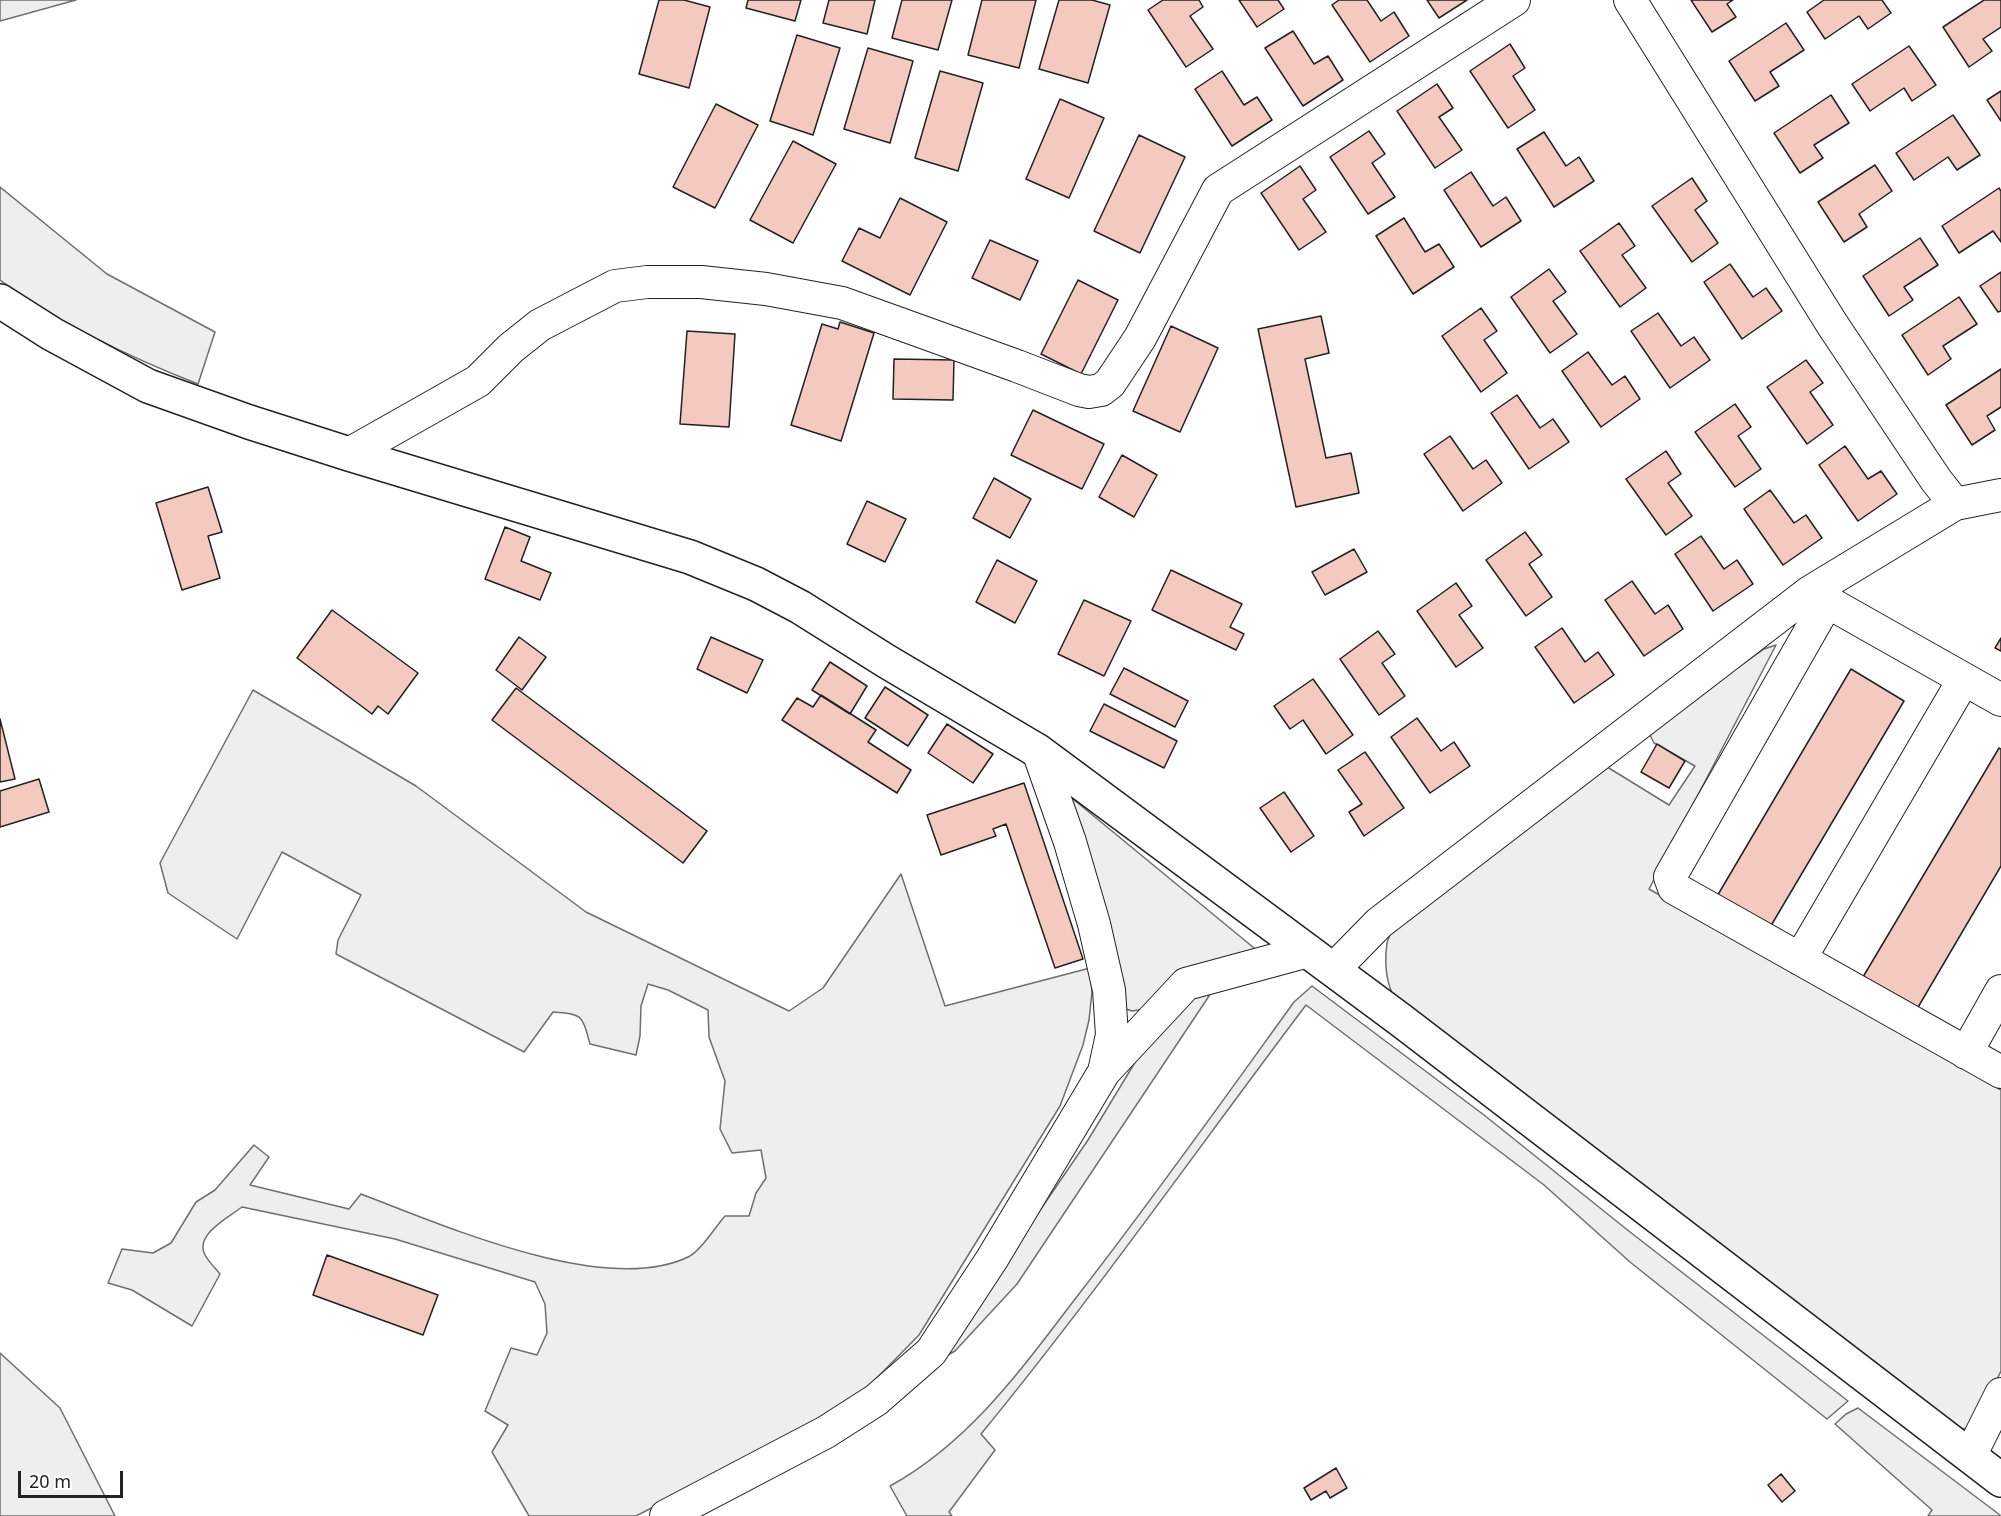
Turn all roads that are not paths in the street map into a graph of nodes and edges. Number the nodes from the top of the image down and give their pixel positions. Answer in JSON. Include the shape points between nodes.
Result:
{"nodes":[{"id":1,"x":1515,"y":0,"type":"edge"},
{"id":2,"x":1630,"y":0,"type":"edge"},
{"id":3,"x":0,"y":301,"type":"edge"},
{"id":4,"x":349,"y":454,"type":"junction"},
{"id":5,"x":2001,"y":495,"type":"edge"},
{"id":6,"x":1955,"y":504,"type":"junction"},
{"id":7,"x":1818,"y":597,"type":"junction"},
{"id":8,"x":1964,"y":680,"type":"junction"},
{"id":9,"x":2001,"y":700,"type":"edge"},
{"id":10,"x":1038,"y":751,"type":"junction"},
{"id":11,"x":1800,"y":959,"type":"junction"},
{"id":12,"x":1320,"y":961,"type":"junction"},
{"id":13,"x":2001,"y":992,"type":"edge"},
{"id":14,"x":1966,"y":1053,"type":"junction"},
{"id":15,"x":1104,"y":1072,"type":"junction"},
{"id":16,"x":2001,"y":1072,"type":"edge"},
{"id":17,"x":2001,"y":1394,"type":"edge"},
{"id":18,"x":1970,"y":1456,"type":"junction"},
{"id":19,"x":2001,"y":1480,"type":"edge"},
{"id":20,"x":666,"y":1516,"type":"edge"}],
"edges":[{"from":1,"to":4,"type":"street","via":[[1218,190],[1140,338],[1101,390],[1079,390],[842,303],[701,282],[647,282],[615,286],[540,325],[478,381]]},
{"from":2,"to":6,"type":"street","via":[[1832,324]]},
{"from":3,"to":4,"type":"street","via":[[148,386]]},
{"from":4,"to":10,"type":"street","via":[[690,557],[756,584]]},
{"from":5,"to":6,"type":"street"},
{"from":6,"to":7,"type":"street"},
{"from":7,"to":8,"type":"street"},
{"from":7,"to":11,"type":"street","via":[[1670,877],[1674,888]]},
{"from":7,"to":12,"type":"street","via":[[1379,923]]},
{"from":8,"to":9,"type":"street"},
{"from":8,"to":11,"type":"street"},
{"from":10,"to":12,"type":"street"},
{"from":10,"to":15,"type":"street","via":[[1070,842],[1109,990],[1112,1035]]},
{"from":11,"to":14,"type":"street"},
{"from":12,"to":15,"type":"street","via":[[1186,984]]},
{"from":12,"to":18,"type":"street"},
{"from":13,"to":14,"type":"street"},
{"from":14,"to":16,"type":"street"},
{"from":15,"to":20,"type":"street","via":[[992,1259],[931,1352],[876,1400],[826,1432]]},
{"from":17,"to":18,"type":"street"},
{"from":18,"to":19,"type":"street"}]}
